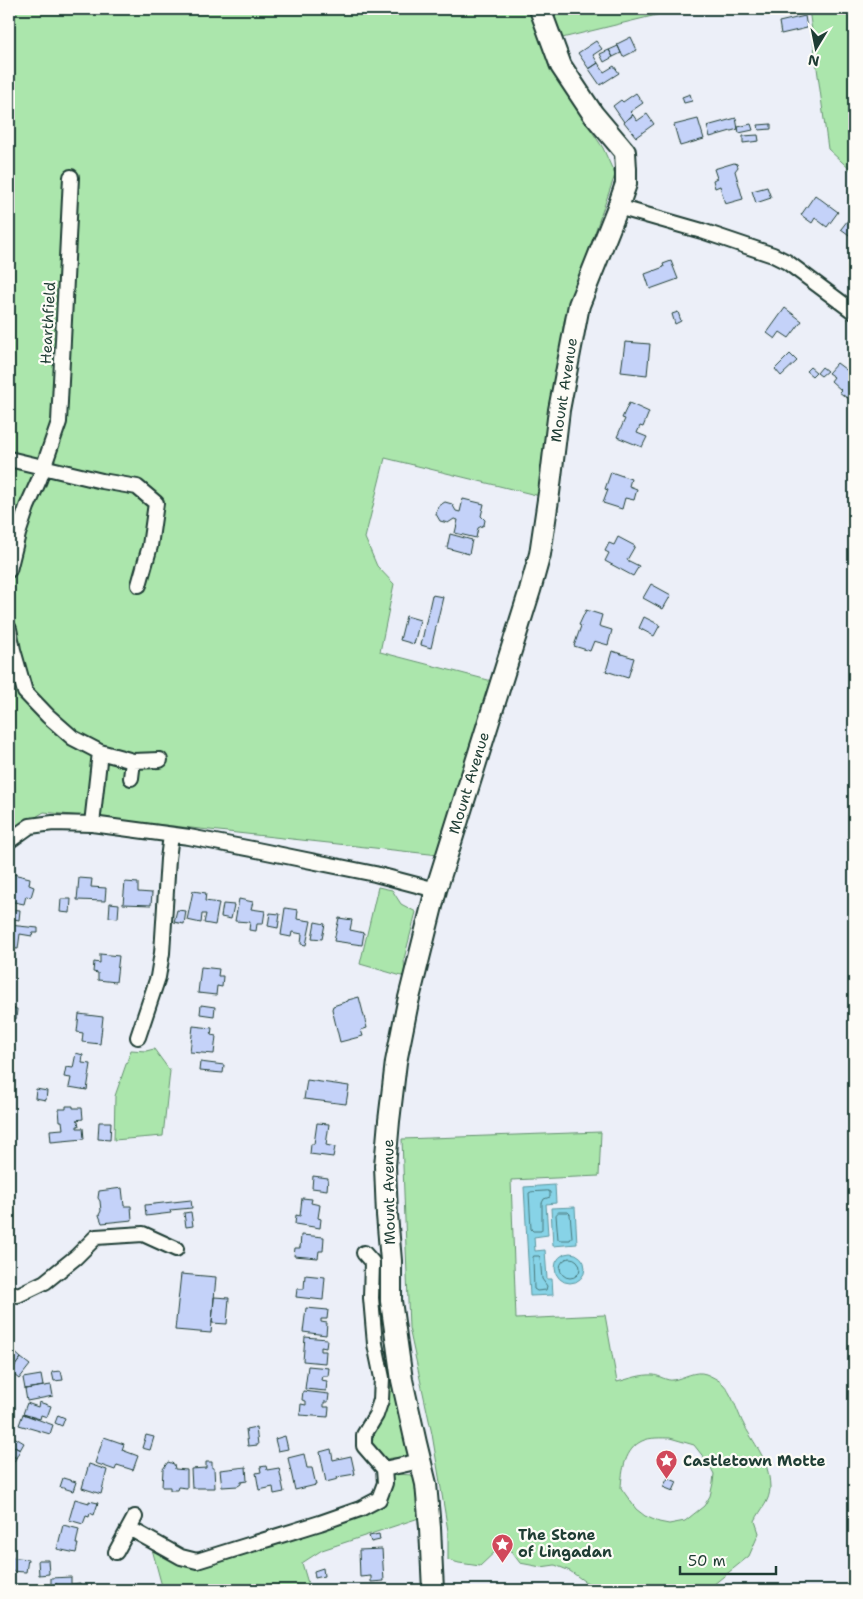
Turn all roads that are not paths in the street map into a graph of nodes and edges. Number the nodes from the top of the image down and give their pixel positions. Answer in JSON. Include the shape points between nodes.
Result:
{"nodes":[{"id":1,"x":540,"y":9,"type":"edge"},
{"id":2,"x":71,"y":177,"type":"dead end"},
{"id":3,"x":618,"y":207,"type":"junction"},
{"id":4,"x":854,"y":312,"type":"edge"},
{"id":5,"x":9,"y":459,"type":"edge"},
{"id":6,"x":44,"y":467,"type":"junction"},
{"id":7,"x":9,"y":570,"type":"edge"},
{"id":8,"x":139,"y":585,"type":"dead end"},
{"id":9,"x":9,"y":629,"type":"edge"},
{"id":10,"x":100,"y":752,"type":"junction"},
{"id":11,"x":160,"y":760,"type":"dead end"},
{"id":12,"x":133,"y":761,"type":"junction"},
{"id":13,"x":131,"y":778,"type":"dead end"},
{"id":14,"x":92,"y":824,"type":"junction"},
{"id":15,"x":171,"y":835,"type":"junction"},
{"id":16,"x":9,"y":841,"type":"edge"},
{"id":17,"x":436,"y":890,"type":"junction"},
{"id":18,"x":138,"y":1037,"type":"dead end"},
{"id":19,"x":176,"y":1248,"type":"dead end"},
{"id":20,"x":364,"y":1253,"type":"dead end"},
{"id":21,"x":9,"y":1292,"type":"edge"},
{"id":22,"x":420,"y":1460,"type":"junction"},
{"id":23,"x":384,"y":1469,"type":"junction"},
{"id":24,"x":116,"y":1552,"type":"dead end"},
{"id":25,"x":432,"y":1590,"type":"edge"}],
"edges":[{"from":1,"to":3,"type":"street","name":"Mount Avenue","via":[[561,66],[593,114],[625,152],[626,184]]},
{"from":2,"to":6,"type":"street","name":"Hearthfield","via":[[59,422]]},
{"from":3,"to":4,"type":"street","via":[[773,255]]},
{"from":3,"to":17,"type":"street","name":"Mount Avenue","via":[[579,305],[559,410],[540,554]]},
{"from":5,"to":6,"type":"street"},
{"from":6,"to":7,"type":"street","name":"Hearthfield","via":[[27,507]]},
{"from":6,"to":8,"type":"street","via":[[137,487],[156,503],[150,546]]},
{"from":9,"to":10,"type":"street","via":[[26,692],[73,738]]},
{"from":10,"to":12,"type":"street"},
{"from":10,"to":14,"type":"street"},
{"from":11,"to":12,"type":"street"},
{"from":12,"to":13,"type":"street"},
{"from":14,"to":15,"type":"street"},
{"from":14,"to":16,"type":"street","via":[[30,826]]},
{"from":15,"to":17,"type":"street","via":[[366,872]]},
{"from":15,"to":18,"type":"street","via":[[162,953],[158,977]]},
{"from":17,"to":22,"type":"street","name":"Mount Avenue","via":[[396,1062],[385,1166],[395,1338]]},
{"from":19,"to":21,"type":"street","via":[[143,1234],[96,1237],[45,1282],[18,1294]]},
{"from":20,"to":23,"type":"street","via":[[372,1262],[371,1298],[382,1378],[381,1400],[364,1435],[364,1446]]},
{"from":22,"to":23,"type":"street"},
{"from":22,"to":25,"type":"street","name":"Mount Avenue","via":[[426,1484]]},
{"from":23,"to":24,"type":"street","via":[[385,1483],[378,1499],[360,1509],[197,1561],[180,1557],[132,1522]]}]}
